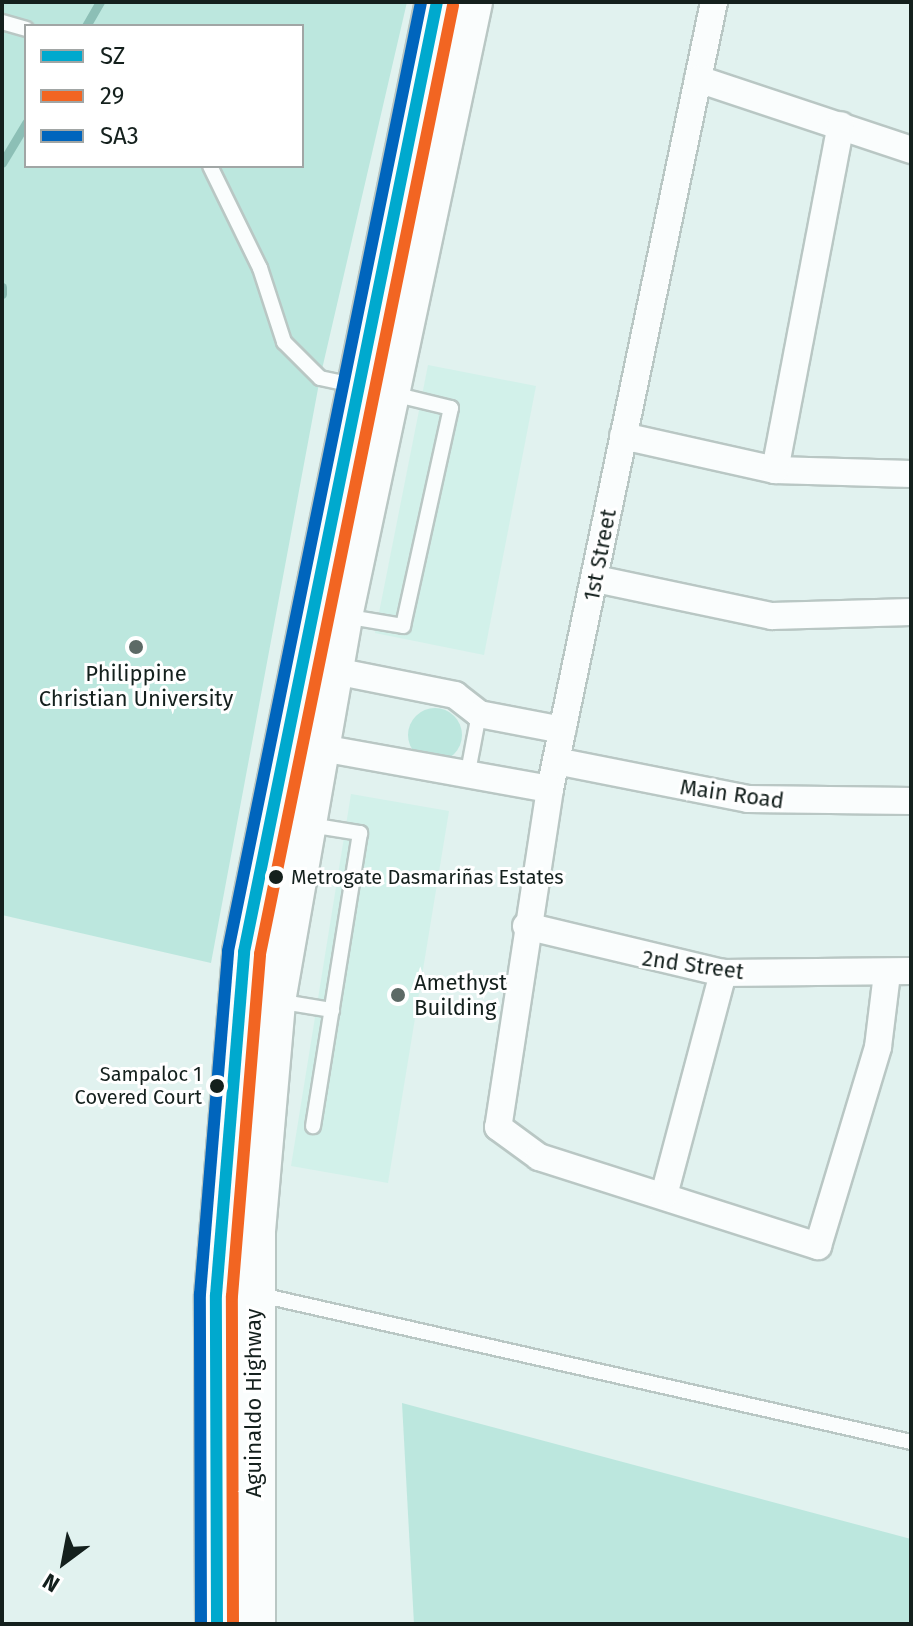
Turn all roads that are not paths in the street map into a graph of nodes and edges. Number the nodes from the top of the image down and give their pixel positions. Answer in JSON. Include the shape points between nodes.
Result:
{"nodes":[{"id":1,"x":437,"y":2,"type":"edge"},
{"id":2,"x":471,"y":2,"type":"edge"},
{"id":3,"x":714,"y":2,"type":"edge"},
{"id":4,"x":2,"y":22,"type":"edge"},
{"id":5,"x":24,"y":28,"type":"edge"},
{"id":6,"x":698,"y":79,"type":"junction"},
{"id":7,"x":841,"y":125,"type":"junction"},
{"id":8,"x":911,"y":150,"type":"edge"},
{"id":9,"x":211,"y":168,"type":"edge"},
{"id":10,"x":370,"y":389,"type":"junction"},
{"id":11,"x":623,"y":436,"type":"junction"},
{"id":12,"x":775,"y":470,"type":"junction"},
{"id":13,"x":911,"y":474,"type":"edge"},
{"id":14,"x":596,"y":579,"type":"junction"},
{"id":15,"x":325,"y":612,"type":"junction"},
{"id":16,"x":911,"y":612,"type":"edge"},
{"id":17,"x":314,"y":667,"type":"junction"},
{"id":18,"x":479,"y":714,"type":"junction"},
{"id":19,"x":562,"y":730,"type":"junction"},
{"id":20,"x":299,"y":744,"type":"junction"},
{"id":21,"x":556,"y":761,"type":"junction"},
{"id":22,"x":468,"y":772,"type":"junction"},
{"id":23,"x":550,"y":789,"type":"junction"},
{"id":24,"x":911,"y":801,"type":"edge"},
{"id":25,"x":285,"y":821,"type":"junction"},
{"id":26,"x":526,"y":926,"type":"junction"},
{"id":27,"x":723,"y":973,"type":"junction"},
{"id":28,"x":899,"y":973,"type":"edge"},
{"id":29,"x":257,"y":998,"type":"junction"},
{"id":30,"x":332,"y":1010,"type":"junction"},
{"id":31,"x":313,"y":1126,"type":"dead end"},
{"id":32,"x":664,"y":1195,"type":"junction"},
{"id":33,"x":236,"y":1229,"type":"junction"},
{"id":34,"x":254,"y":1294,"type":"junction"},
{"id":35,"x":911,"y":1442,"type":"edge"},
{"id":36,"x":217,"y":1624,"type":"edge"},
{"id":37,"x":254,"y":1624,"type":"edge"}],
"edges":[{"from":1,"to":10,"type":"main road","name":"Aguinaldo Highway"},
{"from":2,"to":10,"type":"main road","name":"Aguinaldo Highway"},
{"from":3,"to":6,"type":"street","name":"1st Street"},
{"from":4,"to":5,"type":"lane"},
{"from":6,"to":7,"type":"street"},
{"from":6,"to":11,"type":"street","name":"1st Street"},
{"from":7,"to":8,"type":"street"},
{"from":7,"to":12,"type":"street"},
{"from":9,"to":10,"type":"lane","via":[[260,268],[284,342],[320,378]]},
{"from":10,"to":15,"type":"main road","name":"Aguinaldo Highway"},
{"from":10,"to":15,"type":"lane","via":[[451,408],[403,626]]},
{"from":11,"to":12,"type":"street"},
{"from":11,"to":14,"type":"street","name":"1st Street"},
{"from":12,"to":13,"type":"street"},
{"from":14,"to":16,"type":"street","via":[[772,616]]},
{"from":14,"to":19,"type":"street","name":"1st Street"},
{"from":15,"to":17,"type":"main road","name":"Aguinaldo Highway"},
{"from":17,"to":18,"type":"street","via":[[455,695]]},
{"from":17,"to":20,"type":"main road","name":"Aguinaldo Highway"},
{"from":18,"to":19,"type":"street"},
{"from":18,"to":22,"type":"lane"},
{"from":19,"to":21,"type":"street","name":"1st Street"},
{"from":20,"to":22,"type":"street","via":[[447,775]]},
{"from":20,"to":25,"type":"main road","name":"Aguinaldo Highway"},
{"from":21,"to":23,"type":"street","name":"1st Street"},
{"from":21,"to":24,"type":"street","name":"Main Road","via":[[748,799]]},
{"from":22,"to":23,"type":"street"},
{"from":23,"to":26,"type":"street","name":"1st Street"},
{"from":25,"to":29,"type":"main road","name":"Aguinaldo Highway"},
{"from":25,"to":30,"type":"lane","via":[[360,833]]},
{"from":26,"to":27,"type":"street","name":"2nd Street"},
{"from":26,"to":32,"type":"street","name":"1st Street","via":[[497,1110],[510,1141],[539,1157]]},
{"from":27,"to":28,"type":"street","name":"2nd Street"},
{"from":27,"to":32,"type":"street"},
{"from":28,"to":32,"type":"street","via":[[818,1246]]},
{"from":29,"to":30,"type":"lane"},
{"from":29,"to":33,"type":"main road","name":"Aguinaldo Highway"},
{"from":30,"to":31,"type":"lane"},
{"from":33,"to":34,"type":"main road","name":"Aguinaldo Highway"},
{"from":33,"to":36,"type":"main road","name":"Aguinaldo Highway"},
{"from":34,"to":35,"type":"lane"},
{"from":34,"to":37,"type":"main road","name":"Aguinaldo Highway"}]}
